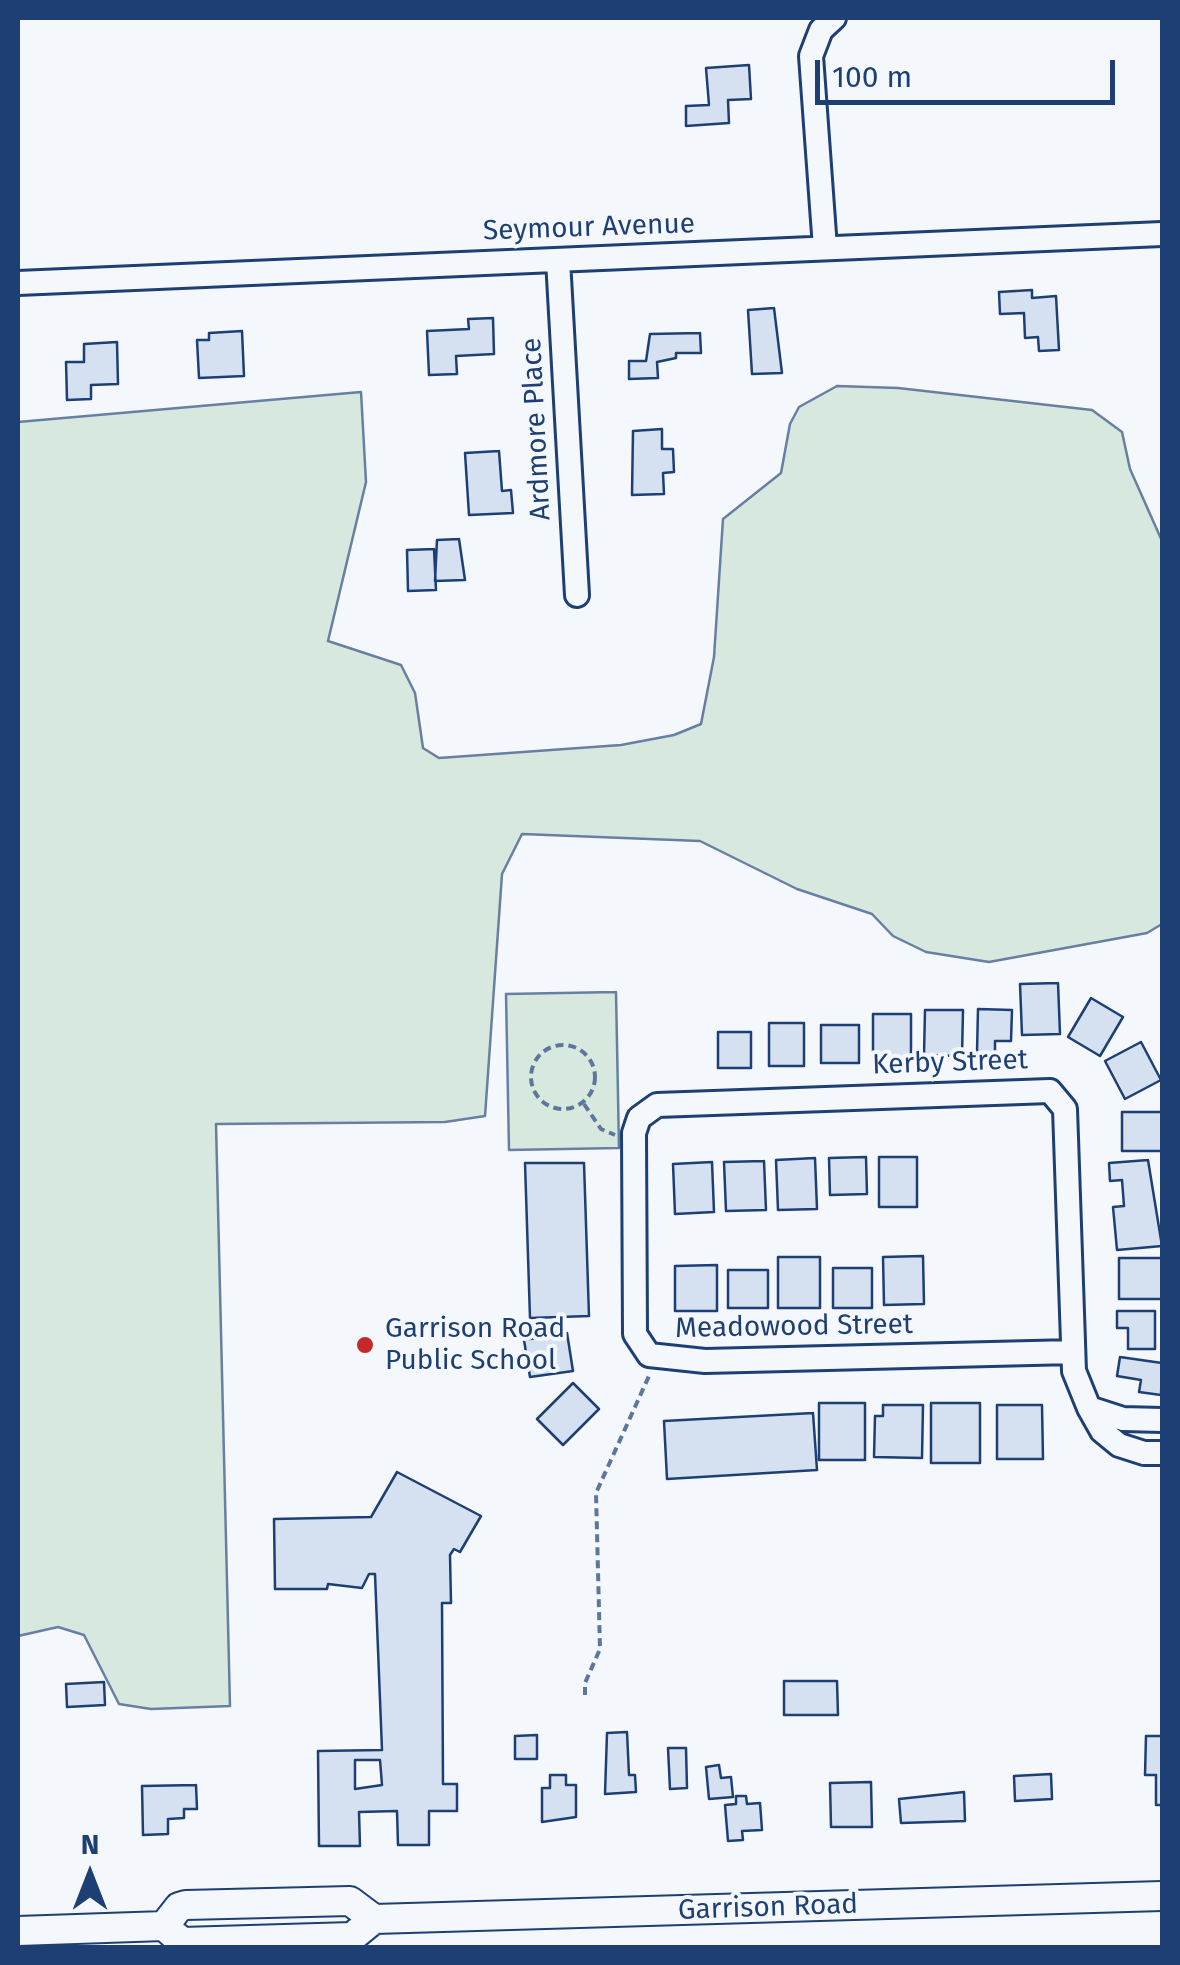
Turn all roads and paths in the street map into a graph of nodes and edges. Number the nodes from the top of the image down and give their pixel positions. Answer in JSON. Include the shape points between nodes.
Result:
{"nodes":[{"id":1,"x":827,"y":24,"type":"edge"},
{"id":2,"x":1162,"y":234,"type":"edge"},
{"id":3,"x":824,"y":248,"type":"junction"},
{"id":4,"x":558,"y":260,"type":"junction"},
{"id":5,"x":18,"y":283,"type":"edge"},
{"id":6,"x":577,"y":595,"type":"dead end"},
{"id":7,"x":583,"y":1102,"type":"junction"},
{"id":8,"x":647,"y":1111,"type":"joint"},
{"id":9,"x":634,"y":1137,"type":"junction"},
{"id":10,"x":1073,"y":1352,"type":"junction"},
{"id":11,"x":657,"y":1358,"type":"junction"},
{"id":12,"x":1089,"y":1408,"type":"junction"},
{"id":13,"x":1162,"y":1420,"type":"edge"},
{"id":14,"x":1162,"y":1453,"type":"edge"},
{"id":15,"x":585,"y":1695,"type":"dead end"},
{"id":16,"x":1162,"y":1896,"type":"edge"},
{"id":17,"x":18,"y":1931,"type":"edge"}],
"edges":[{"from":1,"to":3,"type":"street","via":[[811,56]]},
{"from":2,"to":3,"type":"street","name":"Seymour Avenue"},
{"from":3,"to":4,"type":"street","name":"Seymour Avenue"},
{"from":4,"to":5,"type":"street","name":"Seymour Avenue"},
{"from":4,"to":6,"type":"street","name":"Ardmore Place"},
{"from":7,"to":7,"type":"path","via":[[595,1075],[588,1056],[561,1045],[542,1053],[532,1072],[536,1093],[552,1107]]},
{"from":7,"to":9,"type":"path","via":[[602,1129]]},
{"from":8,"to":9,"type":"street","name":"Meadowood Street"},
{"from":8,"to":10,"type":"street","name":"Kerby Street","via":[[657,1105],[1050,1092],[1066,1110]]},
{"from":9,"to":11,"type":"street","name":"Meadowood Street","via":[[636,1334]]},
{"from":10,"to":11,"type":"street","name":"Meadowood Street"},
{"from":10,"to":12,"type":"street"},
{"from":11,"to":15,"type":"path","via":[[596,1493],[600,1650]]},
{"from":12,"to":13,"type":"street","via":[[1123,1419]]},
{"from":12,"to":14,"type":"street","via":[[1119,1446]]},
{"from":16,"to":17,"type":"main road","name":"Garrison Road","via":[[374,1920],[355,1901],[186,1906],[164,1926]]}]}
